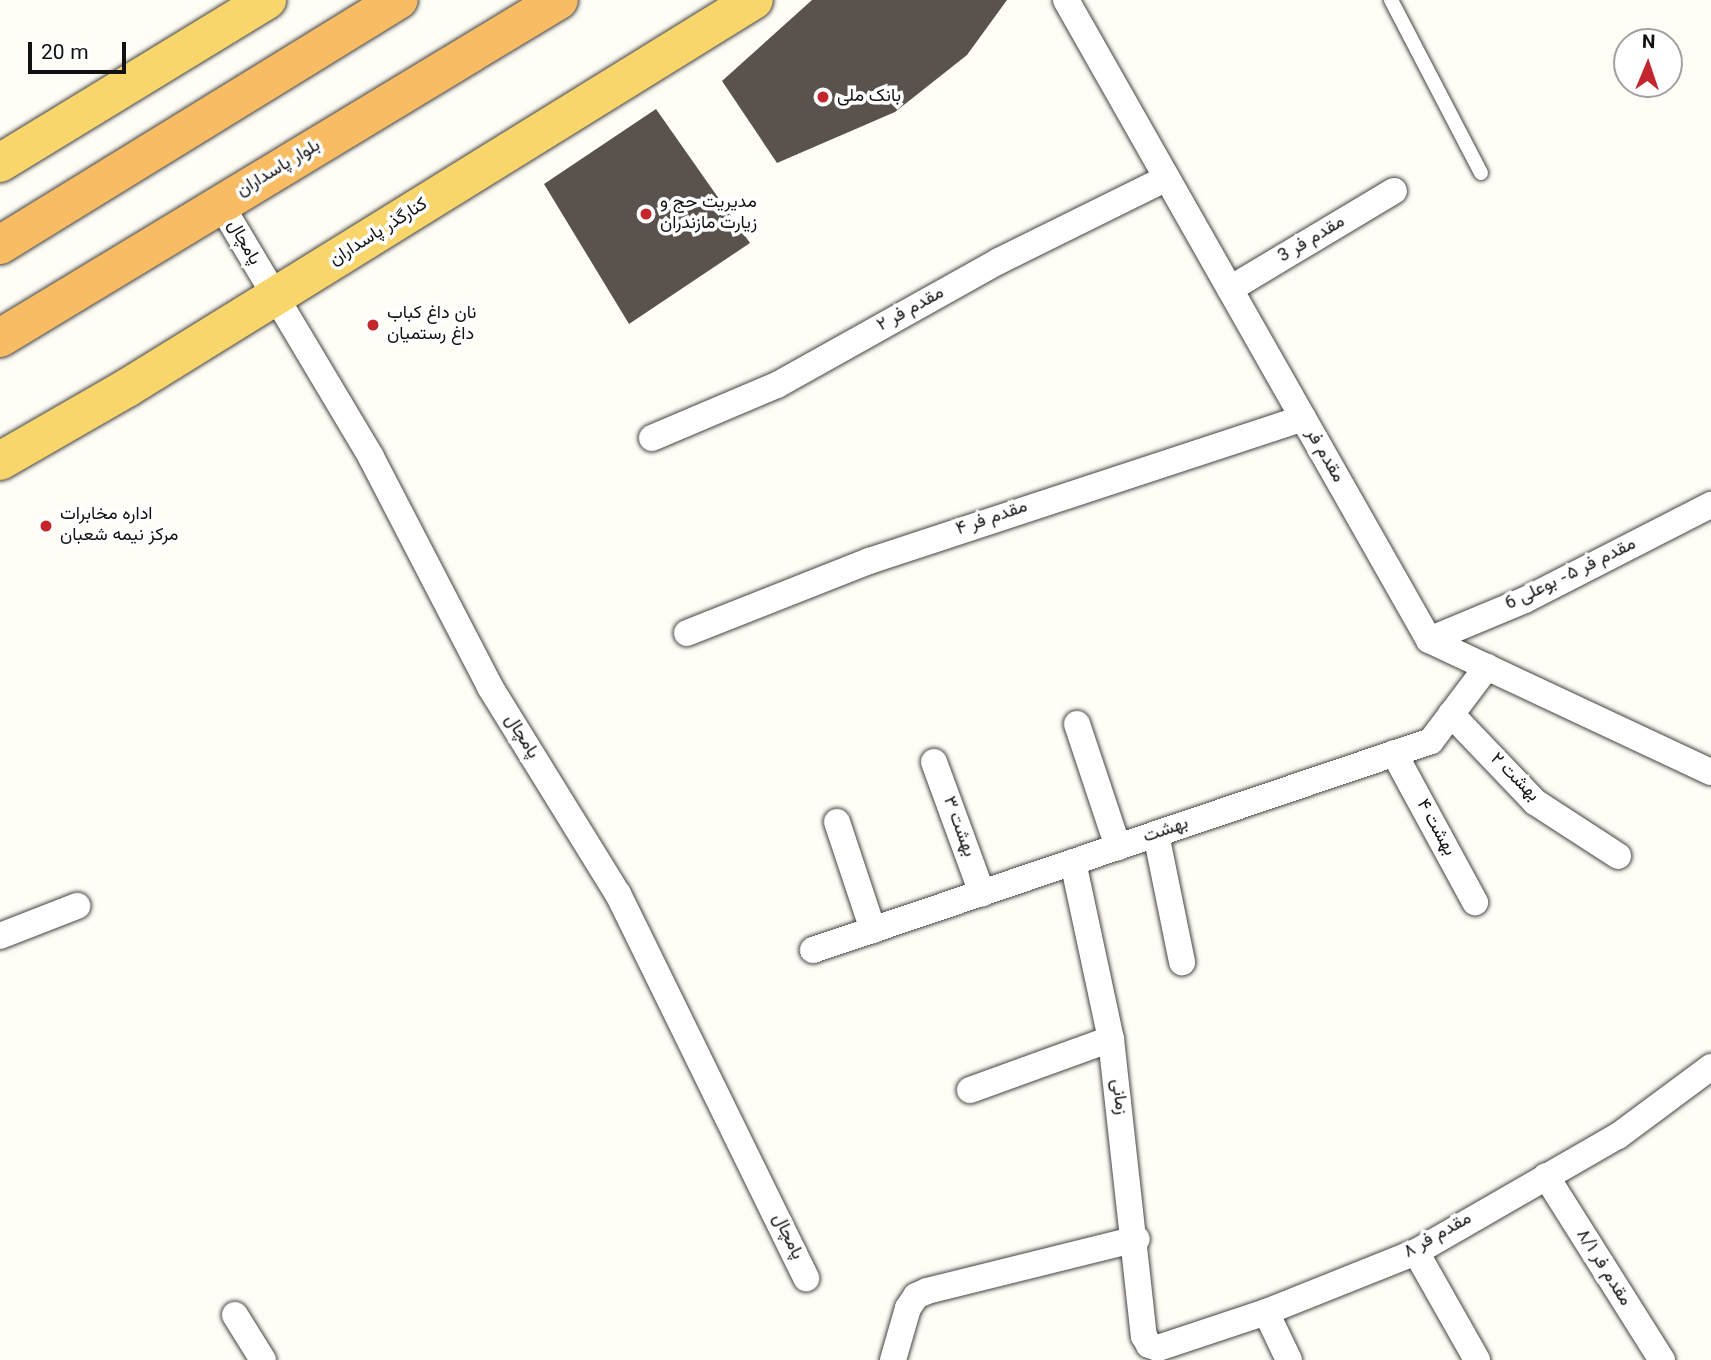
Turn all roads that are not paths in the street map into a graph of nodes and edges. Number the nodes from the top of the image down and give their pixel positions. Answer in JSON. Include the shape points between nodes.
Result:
{"nodes":[{"id":1,"x":267,"y":0,"type":"edge"},
{"id":2,"x":399,"y":0,"type":"edge"},
{"id":3,"x":559,"y":0,"type":"edge"},
{"id":4,"x":754,"y":0,"type":"edge"},
{"id":5,"x":1066,"y":0,"type":"edge"},
{"id":6,"x":1391,"y":0,"type":"edge"},
{"id":7,"x":0,"y":163,"type":"edge"},
{"id":8,"x":1481,"y":173,"type":"dead end"},
{"id":9,"x":1167,"y":178,"type":"junction"},
{"id":10,"x":1394,"y":191,"type":"dead end"},
{"id":11,"x":221,"y":205,"type":"junction"},
{"id":12,"x":0,"y":244,"type":"edge"},
{"id":13,"x":1230,"y":289,"type":"junction"},
{"id":14,"x":275,"y":297,"type":"junction"},
{"id":15,"x":0,"y":338,"type":"edge"},
{"id":16,"x":1303,"y":418,"type":"junction"},
{"id":17,"x":652,"y":438,"type":"dead end"},
{"id":18,"x":0,"y":461,"type":"edge"},
{"id":19,"x":1711,"y":505,"type":"edge"},
{"id":20,"x":687,"y":633,"type":"dead end"},
{"id":21,"x":1429,"y":640,"type":"junction"},
{"id":22,"x":1487,"y":667,"type":"junction"},
{"id":23,"x":1451,"y":714,"type":"junction"},
{"id":24,"x":1077,"y":724,"type":"dead end"},
{"id":25,"x":1394,"y":753,"type":"junction"},
{"id":26,"x":934,"y":762,"type":"dead end"},
{"id":27,"x":1711,"y":772,"type":"edge"},
{"id":28,"x":837,"y":822,"type":"dead end"},
{"id":29,"x":1156,"y":834,"type":"junction"},
{"id":30,"x":1118,"y":847,"type":"junction"},
{"id":31,"x":1618,"y":856,"type":"dead end"},
{"id":32,"x":1073,"y":862,"type":"junction"},
{"id":33,"x":982,"y":893,"type":"junction"},
{"id":34,"x":1475,"y":902,"type":"dead end"},
{"id":35,"x":77,"y":906,"type":"dead end"},
{"id":36,"x":873,"y":930,"type":"junction"},
{"id":37,"x":0,"y":936,"type":"edge"},
{"id":38,"x":813,"y":950,"type":"dead end"},
{"id":39,"x":1182,"y":962,"type":"dead end"},
{"id":40,"x":1111,"y":1039,"type":"junction"},
{"id":41,"x":1711,"y":1067,"type":"edge"},
{"id":42,"x":970,"y":1090,"type":"dead end"},
{"id":43,"x":1546,"y":1176,"type":"junction"},
{"id":44,"x":1137,"y":1239,"type":"junction"},
{"id":45,"x":1416,"y":1252,"type":"junction"},
{"id":46,"x":806,"y":1278,"type":"dead end"},
{"id":47,"x":1266,"y":1312,"type":"junction"},
{"id":48,"x":235,"y":1315,"type":"dead end"},
{"id":49,"x":1144,"y":1336,"type":"joint"},
{"id":50,"x":263,"y":1360,"type":"edge"},
{"id":51,"x":894,"y":1360,"type":"edge"},
{"id":52,"x":1289,"y":1360,"type":"edge"},
{"id":53,"x":1477,"y":1360,"type":"edge"},
{"id":54,"x":1662,"y":1360,"type":"edge"}],
"edges":[{"from":1,"to":7,"type":"main road"},
{"from":2,"to":12,"type":"highway"},
{"from":3,"to":11,"type":"highway","name":"بلوار پاسداران"},
{"from":4,"to":14,"type":"main road","name":"کنارگذر پاسداران"},
{"from":5,"to":9,"type":"street","name":"مقدم فر"},
{"from":6,"to":8,"type":"lane"},
{"from":9,"to":13,"type":"street","name":"مقدم فر"},
{"from":9,"to":17,"type":"street","name":"مقدم فر ۲","via":[[999,261],[777,385]]},
{"from":10,"to":13,"type":"street","name":"مقدم فر 3"},
{"from":11,"to":14,"type":"street","name":"پامچال"},
{"from":11,"to":15,"type":"highway","name":"بلوار پاسداران"},
{"from":13,"to":16,"type":"street","name":"مقدم فر"},
{"from":14,"to":18,"type":"main road","name":"کنارگذر پاسداران"},
{"from":14,"to":46,"type":"street","name":"پامچال","via":[[371,457],[490,687],[618,894]]},
{"from":16,"to":20,"type":"street","name":"مقدم فر ۴","via":[[869,561]]},
{"from":16,"to":21,"type":"street","name":"مقدم فر"},
{"from":19,"to":21,"type":"street","name":"مقدم فر ۵- بوعلی 6","via":[[1525,600]]},
{"from":21,"to":22,"type":"street"},
{"from":22,"to":23,"type":"street","name":"بهشت"},
{"from":22,"to":27,"type":"street"},
{"from":23,"to":25,"type":"street","name":"بهشت","via":[[1431,741]]},
{"from":23,"to":31,"type":"street","name":"بهشت ۲","via":[[1535,802]]},
{"from":24,"to":30,"type":"street"},
{"from":25,"to":29,"type":"street","name":"بهشت"},
{"from":25,"to":34,"type":"street","name":"بهشت ۴"},
{"from":26,"to":33,"type":"street","name":"بهشت ۳"},
{"from":28,"to":36,"type":"street"},
{"from":29,"to":30,"type":"street","name":"بهشت"},
{"from":29,"to":39,"type":"street"},
{"from":30,"to":32,"type":"street","name":"بهشت"},
{"from":32,"to":33,"type":"street","name":"بهشت"},
{"from":32,"to":40,"type":"street","name":"زمانی"},
{"from":33,"to":36,"type":"street","name":"بهشت"},
{"from":35,"to":37,"type":"street"},
{"from":36,"to":38,"type":"street","name":"بهشت"},
{"from":40,"to":42,"type":"street"},
{"from":40,"to":44,"type":"street","name":"زمانی"},
{"from":41,"to":43,"type":"street","name":"مقدم فر ۸","via":[[1618,1136]]},
{"from":43,"to":45,"type":"street","name":"مقدم فر ۸"},
{"from":43,"to":54,"type":"street","name":"مقدم فر ۸/۱"},
{"from":44,"to":49,"type":"street","name":"زمانی"},
{"from":44,"to":51,"type":"street","via":[[927,1290],[908,1308]]},
{"from":45,"to":47,"type":"street","name":"مقدم فر ۸"},
{"from":45,"to":53,"type":"street"},
{"from":47,"to":49,"type":"street","name":"مقدم فر ۸","via":[[1158,1348],[1149,1345]]},
{"from":47,"to":52,"type":"street"},
{"from":48,"to":50,"type":"street"}]}
